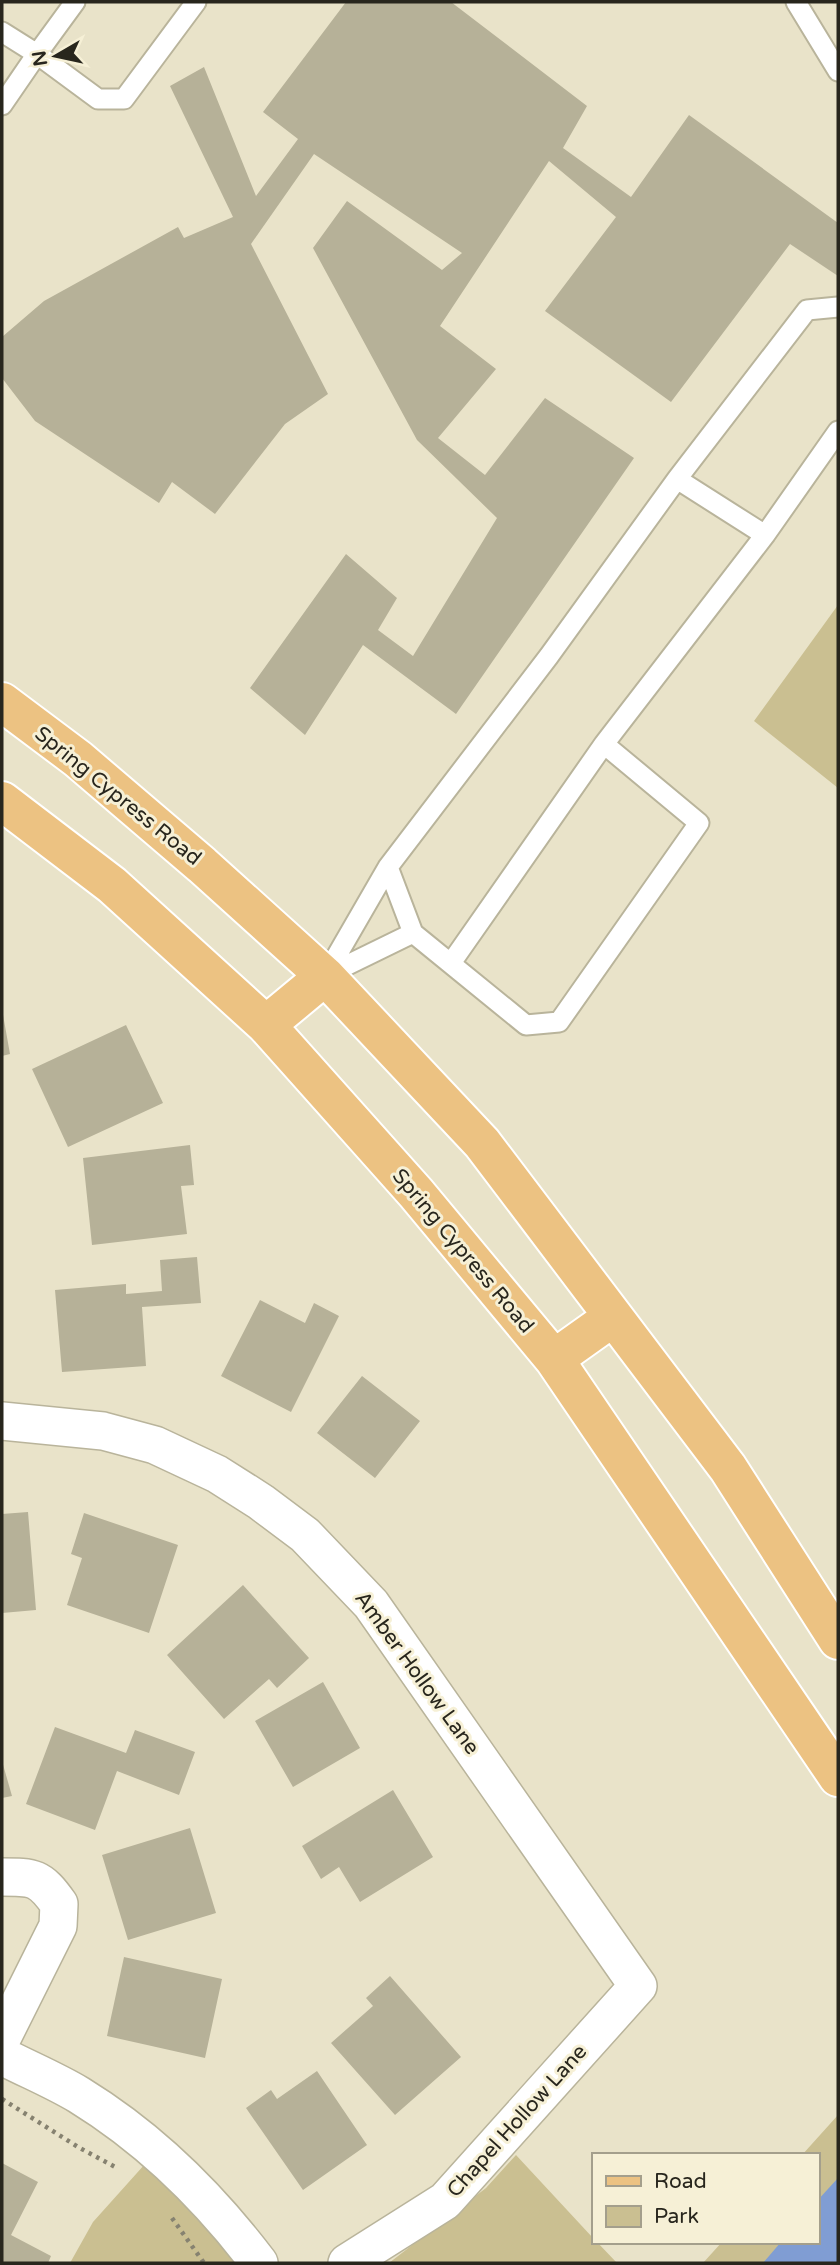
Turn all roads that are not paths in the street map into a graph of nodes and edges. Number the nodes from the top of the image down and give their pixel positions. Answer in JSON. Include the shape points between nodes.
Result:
{"nodes":[{"id":1,"x":75,"y":2,"type":"edge"},
{"id":2,"x":196,"y":2,"type":"edge"},
{"id":3,"x":796,"y":2,"type":"edge"},
{"id":4,"x":2,"y":32,"type":"edge"},
{"id":5,"x":37,"y":54,"type":"junction"},
{"id":6,"x":838,"y":71,"type":"edge"},
{"id":7,"x":2,"y":106,"type":"edge"},
{"id":8,"x":838,"y":307,"type":"edge"},
{"id":9,"x":838,"y":431,"type":"edge"},
{"id":10,"x":677,"y":479,"type":"junction"},
{"id":11,"x":765,"y":534,"type":"junction"},
{"id":12,"x":2,"y":702,"type":"edge"},
{"id":13,"x":604,"y":744,"type":"junction"},
{"id":14,"x":2,"y":802,"type":"edge"},
{"id":15,"x":388,"y":867,"type":"junction"},
{"id":16,"x":413,"y":933,"type":"junction"},
{"id":17,"x":451,"y":963,"type":"junction"},
{"id":18,"x":325,"y":976,"type":"junction"},
{"id":19,"x":266,"y":1025,"type":"junction"},
{"id":20,"x":613,"y":1317,"type":"junction"},
{"id":21,"x":554,"y":1359,"type":"junction"},
{"id":22,"x":2,"y":1421,"type":"edge"},
{"id":23,"x":838,"y":1640,"type":"edge"},
{"id":24,"x":838,"y":1777,"type":"edge"},
{"id":25,"x":2,"y":1877,"type":"edge"},
{"id":26,"x":638,"y":1986,"type":"joint"},
{"id":27,"x":2,"y":2038,"type":"edge"},
{"id":28,"x":2,"y":2056,"type":"edge"},
{"id":29,"x":259,"y":2263,"type":"edge"},
{"id":30,"x":347,"y":2263,"type":"edge"}],
"edges":[{"from":1,"to":5,"type":"lane"},
{"from":2,"to":5,"type":"lane","via":[[124,99],[98,99]]},
{"from":3,"to":6,"type":"lane"},
{"from":4,"to":5,"type":"lane"},
{"from":5,"to":7,"type":"lane"},
{"from":8,"to":10,"type":"lane","via":[[807,310]]},
{"from":9,"to":11,"type":"lane"},
{"from":10,"to":11,"type":"lane"},
{"from":10,"to":15,"type":"lane"},
{"from":11,"to":13,"type":"lane"},
{"from":12,"to":18,"type":"main road","name":"Spring Cypress Road","via":[[161,829]]},
{"from":13,"to":17,"type":"lane"},
{"from":13,"to":17,"type":"lane","via":[[699,823],[559,1022],[526,1025]]},
{"from":14,"to":19,"type":"main road","name":"Spring Cypress Road","via":[[112,885]]},
{"from":15,"to":16,"type":"lane"},
{"from":15,"to":18,"type":"lane"},
{"from":16,"to":17,"type":"lane"},
{"from":16,"to":18,"type":"lane"},
{"from":18,"to":19,"type":"main road"},
{"from":18,"to":20,"type":"main road","name":"Spring Cypress Road","via":[[482,1143]]},
{"from":19,"to":21,"type":"main road","name":"Spring Cypress Road"},
{"from":20,"to":21,"type":"main road"},
{"from":20,"to":23,"type":"main road","name":"Spring Cypress Road","via":[[728,1468]]},
{"from":21,"to":24,"type":"main road","name":"Spring Cypress Road"},
{"from":22,"to":26,"type":"street","name":"Amber Hollow Lane","via":[[103,1431],[155,1445],[217,1474],[304,1535],[371,1604]]},
{"from":25,"to":27,"type":"street","via":[[26,1877],[44,1884],[59,1904],[58,1926]]},
{"from":26,"to":30,"type":"street","name":"Chapel Hollow Lane","via":[[445,2201]]},
{"from":28,"to":29,"type":"street","via":[[77,2094],[160,2155],[204,2197]]}]}
